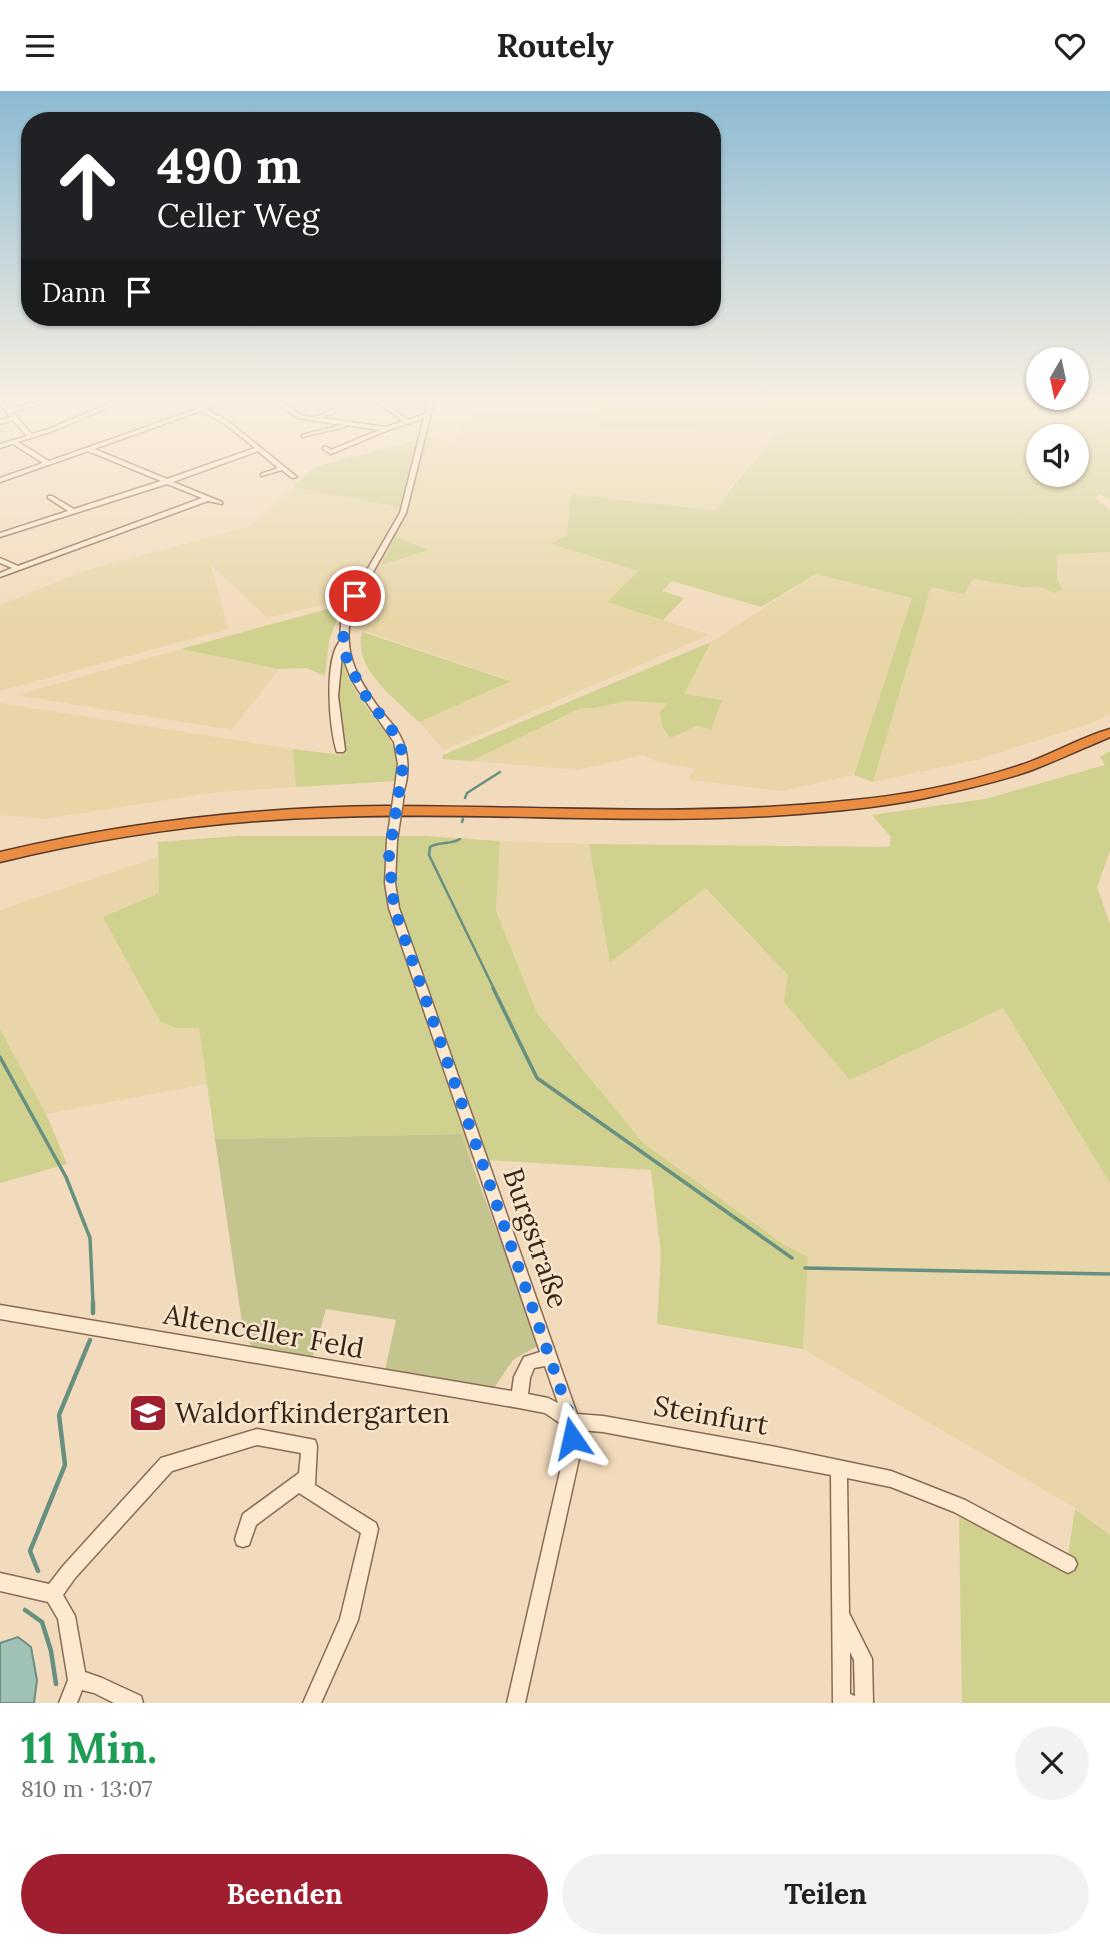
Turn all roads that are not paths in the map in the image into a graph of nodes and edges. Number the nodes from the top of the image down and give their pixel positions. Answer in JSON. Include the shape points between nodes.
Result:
{"nodes":[{"id":1,"x":22,"y":472,"type":"edge"},
{"id":2,"x":145,"y":472,"type":"edge"},
{"id":3,"x":192,"y":472,"type":"edge"},
{"id":4,"x":271,"y":472,"type":"edge"},
{"id":5,"x":288,"y":472,"type":"edge"},
{"id":6,"x":413,"y":472,"type":"edge"},
{"id":7,"x":263,"y":475,"type":"dead end"},
{"id":8,"x":294,"y":477,"type":"dead end"},
{"id":9,"x":0,"y":480,"type":"edge"},
{"id":10,"x":167,"y":481,"type":"junction"},
{"id":11,"x":50,"y":498,"type":"dead end"},
{"id":12,"x":209,"y":498,"type":"junction"},
{"id":13,"x":220,"y":503,"type":"dead end"},
{"id":14,"x":72,"y":511,"type":"junction"},
{"id":15,"x":0,"y":535,"type":"edge"},
{"id":16,"x":0,"y":559,"type":"edge"},
{"id":17,"x":17,"y":568,"type":"junction"},
{"id":18,"x":0,"y":575,"type":"edge"},
{"id":19,"x":342,"y":640,"type":"junction"},
{"id":20,"x":1110,"y":733,"type":"edge"},
{"id":21,"x":340,"y":750,"type":"dead end"},
{"id":22,"x":0,"y":857,"type":"edge"},
{"id":23,"x":0,"y":1312,"type":"edge"},
{"id":24,"x":550,"y":1357,"type":"junction"},
{"id":25,"x":519,"y":1400,"type":"junction"},
{"id":26,"x":572,"y":1422,"type":"junction"},
{"id":27,"x":839,"y":1468,"type":"junction"},
{"id":28,"x":307,"y":1476,"type":"junction"},
{"id":29,"x":243,"y":1539,"type":"dead end"},
{"id":30,"x":1068,"y":1564,"type":"dead end"},
{"id":31,"x":0,"y":1582,"type":"edge"},
{"id":32,"x":53,"y":1594,"type":"junction"},
{"id":33,"x":841,"y":1616,"type":"junction"},
{"id":34,"x":76,"y":1680,"type":"junction"},
{"id":35,"x":68,"y":1703,"type":"edge"},
{"id":36,"x":134,"y":1703,"type":"edge"},
{"id":37,"x":312,"y":1703,"type":"edge"},
{"id":38,"x":516,"y":1703,"type":"edge"},
{"id":39,"x":850,"y":1703,"type":"edge"},
{"id":40,"x":864,"y":1703,"type":"edge"}],
"edges":[{"from":1,"to":9,"type":"street"},
{"from":2,"to":10,"type":"street"},
{"from":3,"to":10,"type":"street"},
{"from":4,"to":7,"type":"street"},
{"from":5,"to":8,"type":"street"},
{"from":6,"to":19,"type":"street","via":[[403,513],[349,608]]},
{"from":10,"to":12,"type":"street"},
{"from":10,"to":14,"type":"street"},
{"from":11,"to":14,"type":"street"},
{"from":12,"to":13,"type":"street"},
{"from":12,"to":17,"type":"street"},
{"from":14,"to":15,"type":"street"},
{"from":16,"to":17,"type":"street"},
{"from":17,"to":18,"type":"street"},
{"from":19,"to":21,"type":"street","via":[[333,693]]},
{"from":19,"to":24,"type":"street","name":"Burgstraße","bridge":true,"via":[[362,691],[398,738],[404,760],[392,840],[394,908]]},
{"from":20,"to":22,"type":"highway","via":[[973,782],[832,807],[748,813],[270,814],[114,833]]},
{"from":23,"to":25,"type":"street","name":"Altenceller Feld"},
{"from":24,"to":25,"type":"street","via":[[529,1363]]},
{"from":24,"to":26,"type":"street","name":"Burgstraße"},
{"from":25,"to":26,"type":"street","name":"Altenceller Feld","via":[[548,1406]]},
{"from":26,"to":27,"type":"street","name":"Steinfurt"},
{"from":26,"to":38,"type":"street","name":"Burgstraße","via":[[572,1454]]},
{"from":27,"to":30,"type":"street","name":"Steinfurt","via":[[891,1479],[959,1506]]},
{"from":27,"to":33,"type":"street"},
{"from":28,"to":29,"type":"street","via":[[249,1520]]},
{"from":28,"to":32,"type":"street","via":[[309,1446],[257,1437],[167,1465]]},
{"from":28,"to":37,"type":"street","via":[[306,1489],[370,1529],[349,1620]]},
{"from":31,"to":32,"type":"street"},
{"from":32,"to":34,"type":"street","via":[[66,1616]]},
{"from":33,"to":39,"type":"street","via":[[841,1701]]},
{"from":33,"to":40,"type":"street","via":[[863,1659]]},
{"from":34,"to":35,"type":"street"},
{"from":34,"to":36,"type":"street","via":[[96,1683]]}]}
